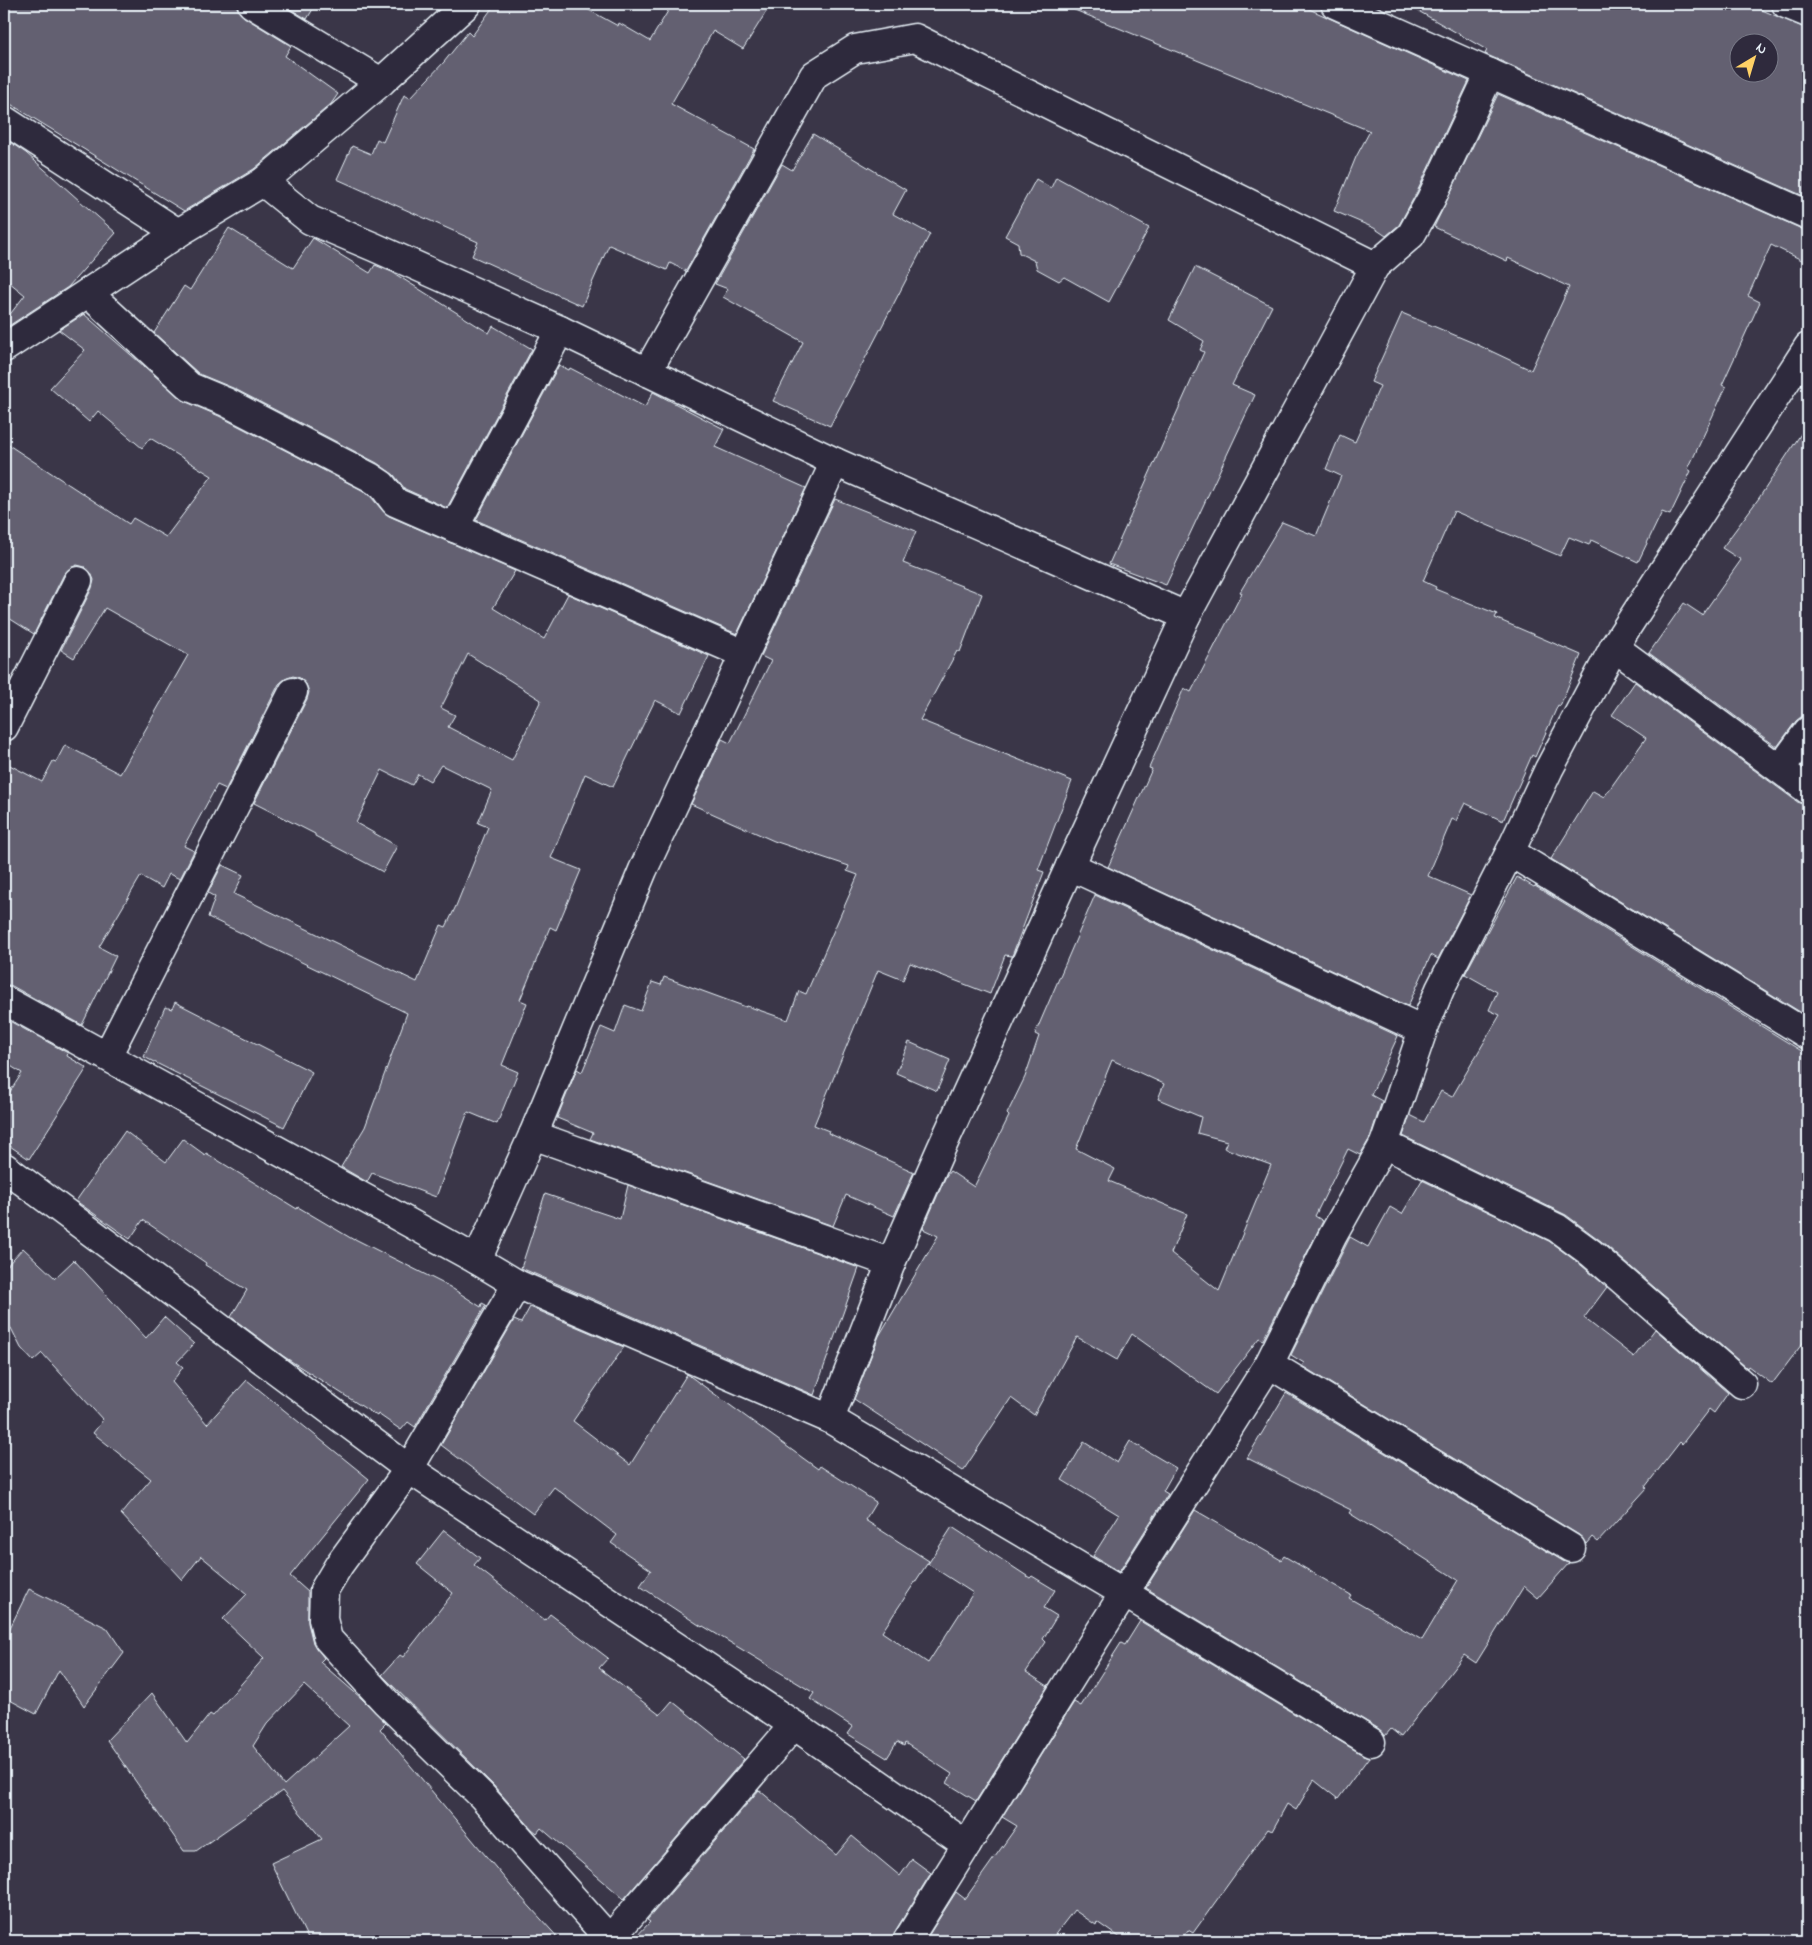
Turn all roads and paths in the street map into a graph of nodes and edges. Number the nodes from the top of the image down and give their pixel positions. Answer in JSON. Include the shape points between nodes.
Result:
{"nodes":[{"id":1,"x":252,"y":4,"type":"edge"},
{"id":2,"x":467,"y":4,"type":"edge"},
{"id":3,"x":1335,"y":4,"type":"edge"},
{"id":4,"x":1786,"y":4,"type":"edge"},
{"id":5,"x":1808,"y":13,"type":"edge"},
{"id":6,"x":1490,"y":73,"type":"junction"},
{"id":7,"x":381,"y":82,"type":"junction"},
{"id":8,"x":4,"y":120,"type":"edge"},
{"id":9,"x":263,"y":182,"type":"junction"},
{"id":10,"x":1808,"y":215,"type":"edge"},
{"id":11,"x":178,"y":233,"type":"junction"},
{"id":12,"x":1375,"y":266,"type":"junction"},
{"id":13,"x":88,"y":293,"type":"junction"},
{"id":14,"x":560,"y":330,"type":"junction"},
{"id":15,"x":1808,"y":347,"type":"edge"},
{"id":16,"x":4,"y":348,"type":"edge"},
{"id":17,"x":647,"y":372,"type":"junction"},
{"id":18,"x":835,"y":462,"type":"junction"},
{"id":19,"x":454,"y":528,"type":"junction"},
{"id":20,"x":78,"y":581,"type":"dead end"},
{"id":21,"x":1186,"y":616,"type":"junction"},
{"id":22,"x":1614,"y":647,"type":"junction"},
{"id":23,"x":744,"y":654,"type":"junction"},
{"id":24,"x":293,"y":692,"type":"dead end"},
{"id":25,"x":4,"y":727,"type":"edge"},
{"id":26,"x":1808,"y":731,"type":"edge"},
{"id":27,"x":1780,"y":769,"type":"junction"},
{"id":28,"x":1808,"y":790,"type":"edge"},
{"id":29,"x":1510,"y":852,"type":"junction"},
{"id":30,"x":1070,"y":866,"type":"junction"},
{"id":31,"x":4,"y":1000,"type":"edge"},
{"id":32,"x":1423,"y":1030,"type":"junction"},
{"id":33,"x":1808,"y":1035,"type":"edge"},
{"id":34,"x":107,"y":1056,"type":"junction"},
{"id":35,"x":533,"y":1136,"type":"junction"},
{"id":36,"x":1384,"y":1144,"type":"junction"},
{"id":37,"x":4,"y":1167,"type":"edge"},
{"id":38,"x":477,"y":1260,"type":"junction"},
{"id":39,"x":891,"y":1264,"type":"junction"},
{"id":40,"x":517,"y":1284,"type":"junction"},
{"id":41,"x":1270,"y":1364,"type":"junction"},
{"id":42,"x":1742,"y":1384,"type":"dead end"},
{"id":43,"x":830,"y":1419,"type":"junction"},
{"id":44,"x":409,"y":1469,"type":"junction"},
{"id":45,"x":1570,"y":1548,"type":"dead end"},
{"id":46,"x":1124,"y":1593,"type":"junction"},
{"id":47,"x":794,"y":1725,"type":"junction"},
{"id":48,"x":1371,"y":1742,"type":"dead end"},
{"id":49,"x":967,"y":1845,"type":"junction"},
{"id":50,"x":610,"y":1940,"type":"edge"},
{"id":51,"x":907,"y":1941,"type":"edge"}],
"edges":[{"from":1,"to":7,"type":"street"},
{"from":2,"to":7,"type":"street"},
{"from":3,"to":6,"type":"street"},
{"from":4,"to":5,"type":"street"},
{"from":6,"to":10,"type":"street"},
{"from":6,"to":12,"type":"street","via":[[1411,235]]},
{"from":7,"to":9,"type":"street"},
{"from":8,"to":11,"type":"street"},
{"from":9,"to":11,"type":"street"},
{"from":9,"to":14,"type":"street","via":[[310,220]]},
{"from":11,"to":13,"type":"street"},
{"from":12,"to":17,"type":"street","via":[[915,38],[856,49],[814,75]]},
{"from":12,"to":21,"type":"street"},
{"from":13,"to":16,"type":"street"},
{"from":13,"to":19,"type":"street","via":[[190,387],[226,402],[370,477],[382,485],[395,502]]},
{"from":14,"to":17,"type":"street"},
{"from":14,"to":19,"type":"street"},
{"from":15,"to":22,"type":"street"},
{"from":17,"to":18,"type":"street"},
{"from":18,"to":21,"type":"street"},
{"from":18,"to":23,"type":"street"},
{"from":19,"to":23,"type":"street"},
{"from":20,"to":25,"type":"street"},
{"from":21,"to":30,"type":"street"},
{"from":22,"to":27,"type":"street"},
{"from":22,"to":29,"type":"street","via":[[1549,769]]},
{"from":23,"to":35,"type":"street","via":[[643,870]]},
{"from":24,"to":34,"type":"street"},
{"from":26,"to":27,"type":"street"},
{"from":27,"to":28,"type":"street"},
{"from":29,"to":32,"type":"street"},
{"from":29,"to":33,"type":"street"},
{"from":30,"to":32,"type":"street"},
{"from":30,"to":39,"type":"street"},
{"from":31,"to":34,"type":"street"},
{"from":32,"to":36,"type":"street"},
{"from":34,"to":38,"type":"street"},
{"from":35,"to":38,"type":"street"},
{"from":35,"to":39,"type":"street"},
{"from":36,"to":41,"type":"street","via":[[1332,1237]]},
{"from":36,"to":42,"type":"street","via":[[1557,1228],[1591,1253]]},
{"from":37,"to":44,"type":"street"},
{"from":38,"to":40,"type":"street"},
{"from":39,"to":43,"type":"street"},
{"from":40,"to":43,"type":"street"},
{"from":40,"to":44,"type":"street"},
{"from":41,"to":45,"type":"street"},
{"from":41,"to":46,"type":"street"},
{"from":43,"to":46,"type":"street"},
{"from":44,"to":47,"type":"street"},
{"from":44,"to":50,"type":"street","via":[[324,1590],[323,1619],[328,1640],[482,1796]]},
{"from":46,"to":48,"type":"street"},
{"from":46,"to":49,"type":"street"},
{"from":47,"to":49,"type":"street"},
{"from":47,"to":50,"type":"street"},
{"from":49,"to":51,"type":"street"}]}
